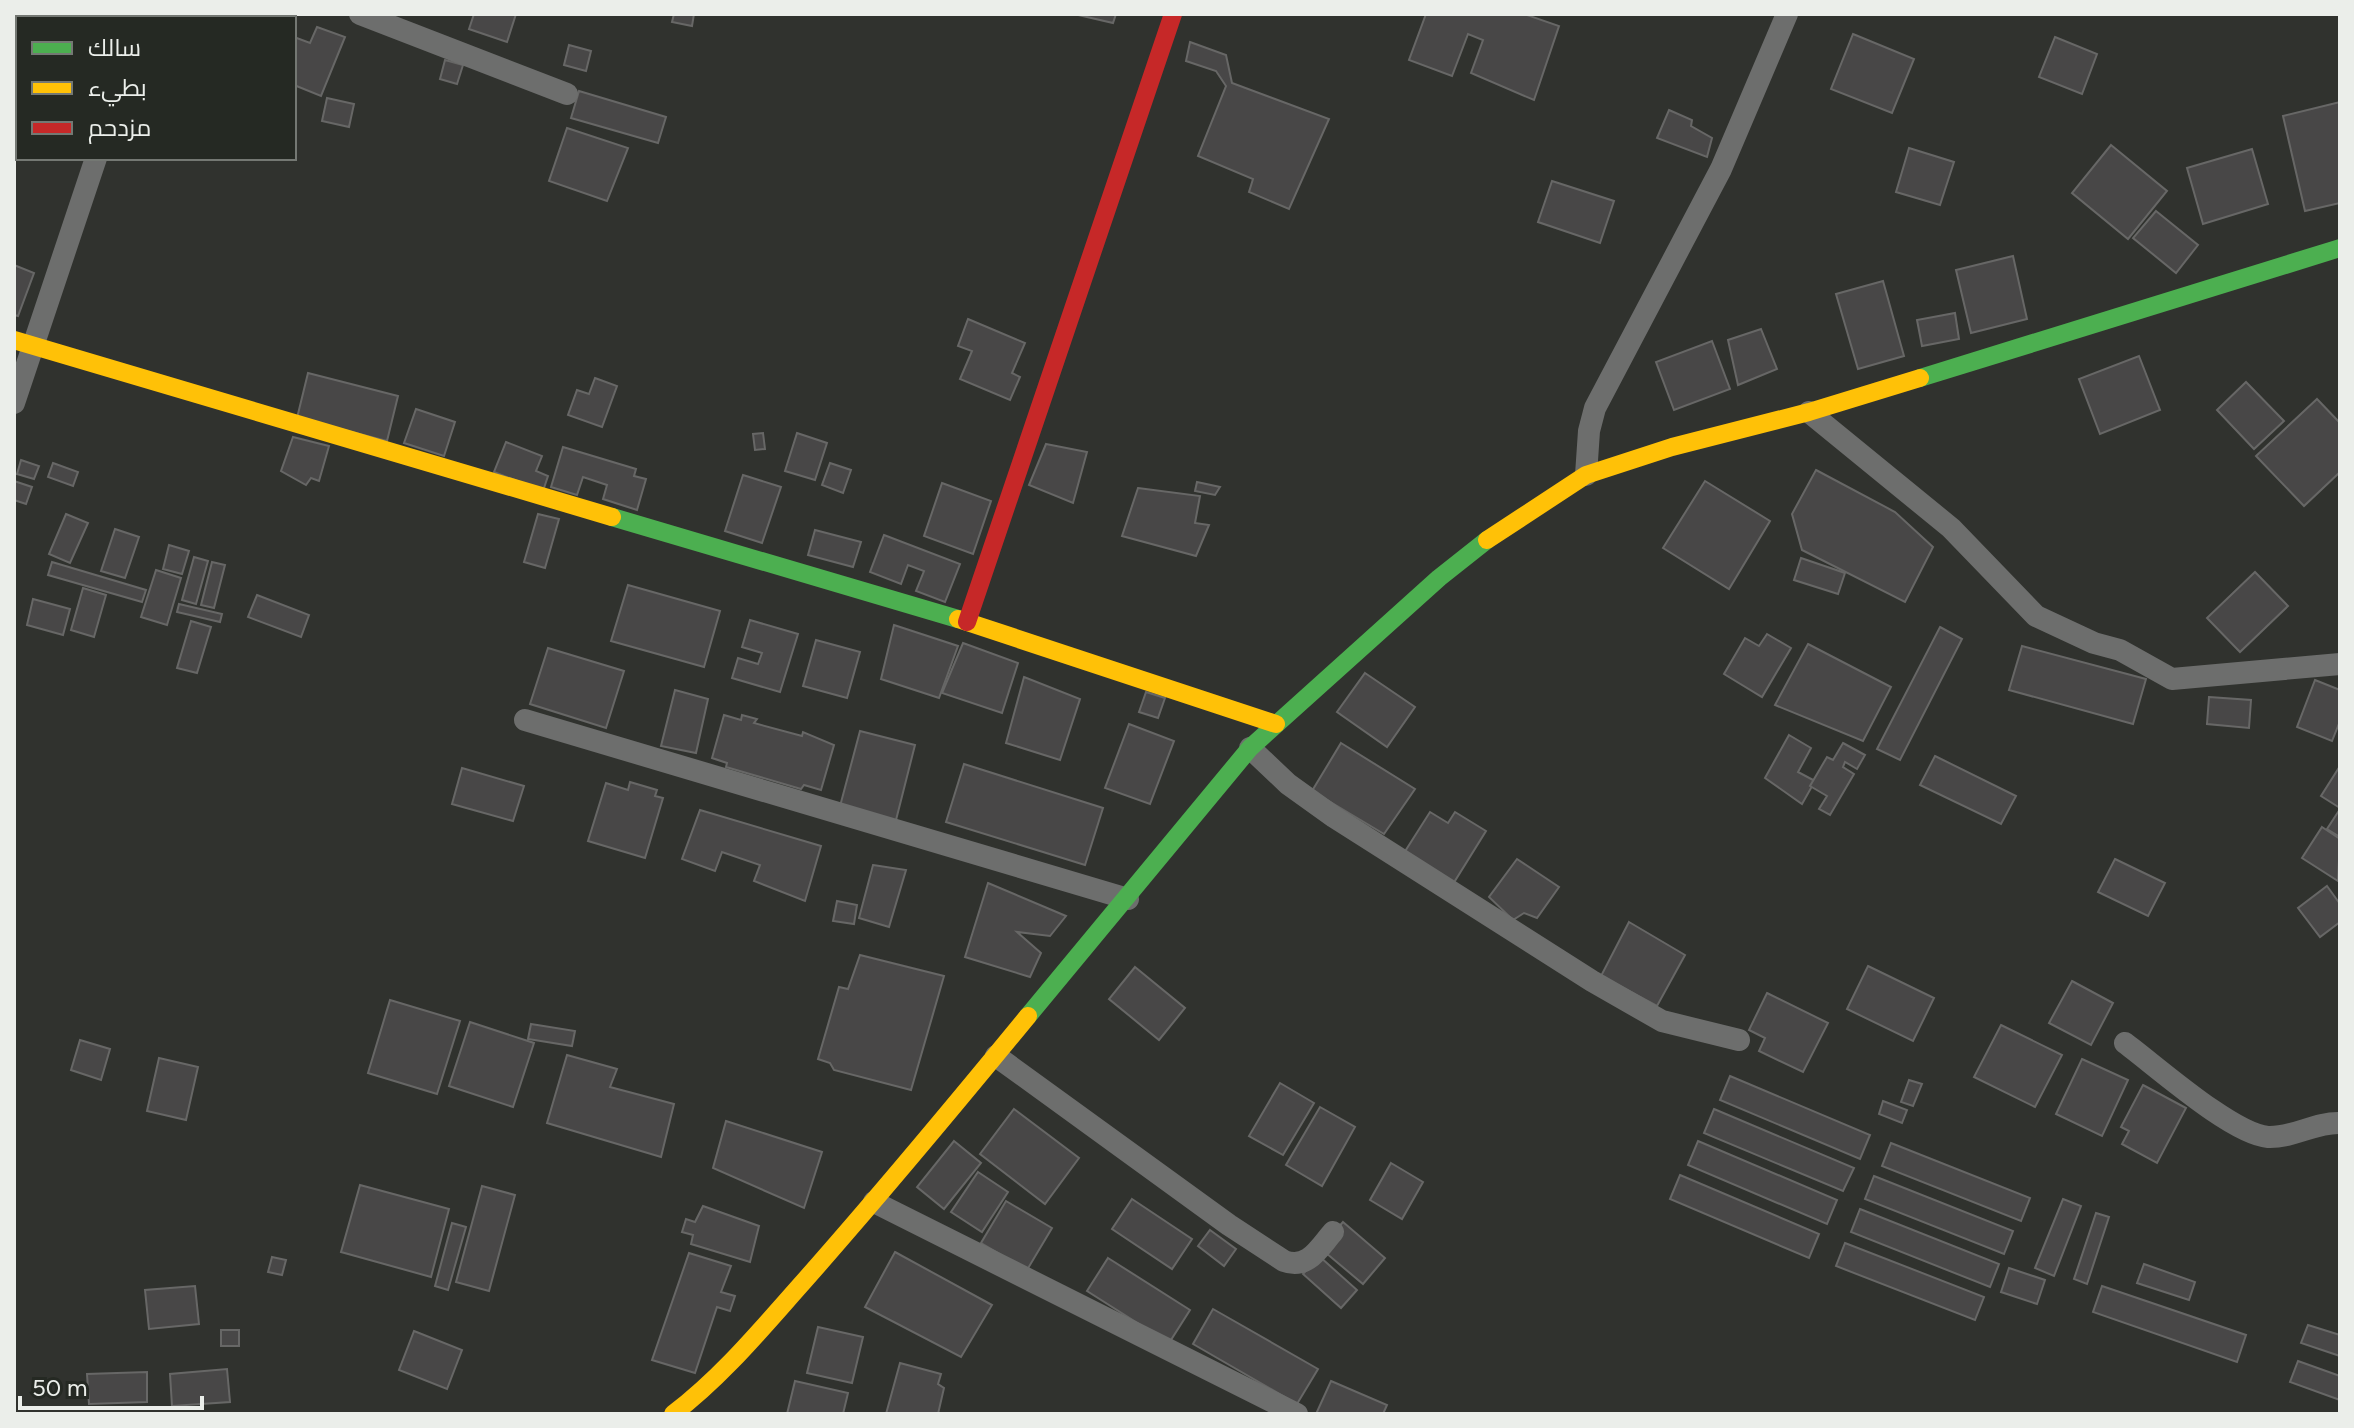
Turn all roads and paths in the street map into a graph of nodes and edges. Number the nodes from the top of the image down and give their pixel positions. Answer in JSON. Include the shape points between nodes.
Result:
{"nodes":[{"id":1,"x":360,"y":14,"type":"edge"},
{"id":2,"x":1173,"y":14,"type":"edge"},
{"id":3,"x":1787,"y":14,"type":"edge"},
{"id":4,"x":567,"y":94,"type":"dead end"},
{"id":5,"x":95,"y":160,"type":"edge"},
{"id":6,"x":2340,"y":248,"type":"edge"},
{"id":7,"x":23,"y":343,"type":"edge"},
{"id":8,"x":14,"y":403,"type":"edge"},
{"id":9,"x":1809,"y":412,"type":"junction"},
{"id":10,"x":1586,"y":475,"type":"junction"},
{"id":11,"x":967,"y":622,"type":"junction"},
{"id":12,"x":2340,"y":664,"type":"edge"},
{"id":13,"x":525,"y":720,"type":"dead end"},
{"id":14,"x":1276,"y":724,"type":"junction"},
{"id":15,"x":1250,"y":748,"type":"junction"},
{"id":16,"x":1128,"y":899,"type":"junction"},
{"id":17,"x":1739,"y":1040,"type":"dead end"},
{"id":18,"x":2125,"y":1043,"type":"dead end"},
{"id":19,"x":996,"y":1056,"type":"junction"},
{"id":20,"x":2340,"y":1123,"type":"edge"},
{"id":21,"x":874,"y":1202,"type":"junction"},
{"id":22,"x":1333,"y":1232,"type":"dead end"},
{"id":23,"x":673,"y":1414,"type":"edge"},
{"id":24,"x":1297,"y":1414,"type":"edge"}],
"edges":[{"from":1,"to":4,"type":"street"},
{"from":2,"to":11,"type":"street"},
{"from":3,"to":10,"type":"street","via":[[1721,169],[1595,408]]},
{"from":5,"to":7,"type":"street"},
{"from":6,"to":9,"type":"street"},
{"from":7,"to":8,"type":"street"},
{"from":7,"to":11,"type":"street"},
{"from":9,"to":10,"type":"street"},
{"from":9,"to":12,"type":"street","via":[[1951,528],[2036,616],[2120,650],[2172,679]]},
{"from":10,"to":14,"type":"street","via":[[1439,578]]},
{"from":11,"to":14,"type":"street"},
{"from":13,"to":16,"type":"street"},
{"from":14,"to":15,"type":"street"},
{"from":15,"to":16,"type":"street"},
{"from":15,"to":17,"type":"street","via":[[1334,817],[1592,981],[1662,1021]]},
{"from":16,"to":19,"type":"street"},
{"from":18,"to":20,"type":"street","via":[[2190,1093],[2263,1137]]},
{"from":19,"to":21,"type":"street"},
{"from":19,"to":22,"type":"street","via":[[1284,1261],[1310,1259]]},
{"from":21,"to":23,"type":"street","via":[[736,1357]]},
{"from":21,"to":24,"type":"street"}]}
